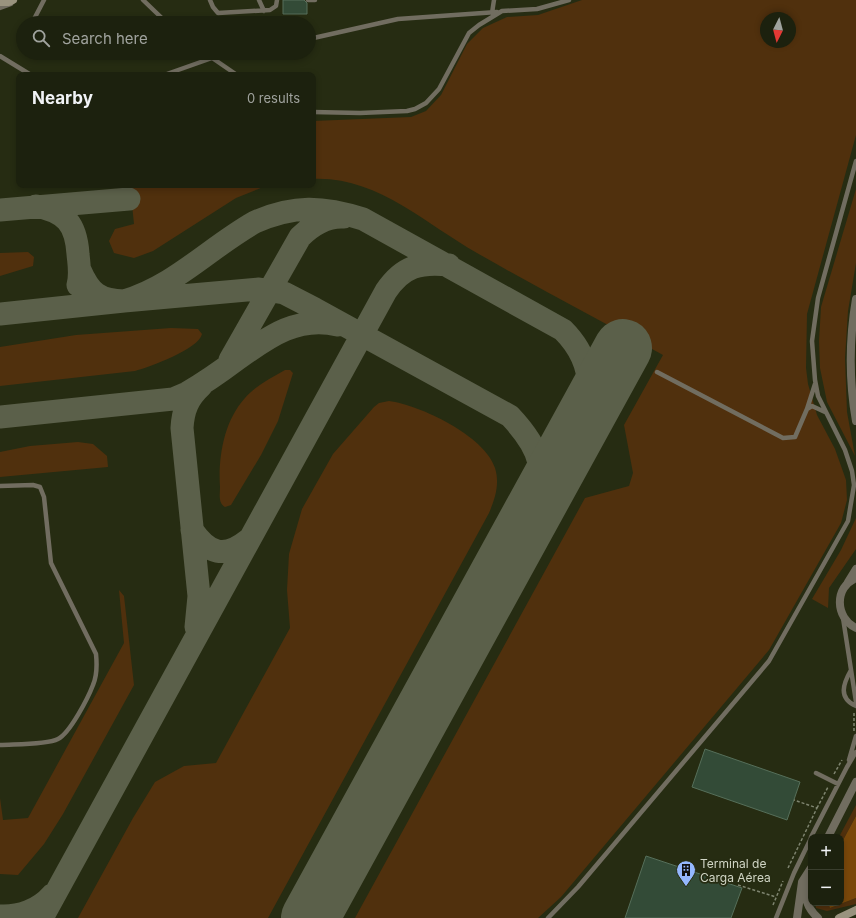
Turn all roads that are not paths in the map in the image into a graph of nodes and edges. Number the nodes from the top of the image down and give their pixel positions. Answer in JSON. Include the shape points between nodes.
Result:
{"nodes":[{"id":1,"x":14,"y":0,"type":"edge"},
{"id":2,"x":44,"y":0,"type":"edge"},
{"id":3,"x":143,"y":0,"type":"edge"},
{"id":4,"x":210,"y":0,"type":"edge"},
{"id":5,"x":259,"y":0,"type":"edge"},
{"id":6,"x":278,"y":0,"type":"edge"},
{"id":7,"x":308,"y":0,"type":"edge"},
{"id":8,"x":315,"y":0,"type":"edge"},
{"id":9,"x":494,"y":0,"type":"edge"},
{"id":10,"x":569,"y":0,"type":"edge"},
{"id":11,"x":0,"y":2,"type":"edge"},
{"id":12,"x":0,"y":8,"type":"edge"},
{"id":13,"x":264,"y":11,"type":"junction"},
{"id":14,"x":502,"y":11,"type":"junction"},
{"id":15,"x":492,"y":13,"type":"junction"},
{"id":16,"x":36,"y":16,"type":"edge"},
{"id":17,"x":160,"y":16,"type":"edge"},
{"id":18,"x":316,"y":37,"type":"edge"},
{"id":19,"x":0,"y":56,"type":"edge"},
{"id":20,"x":206,"y":60,"type":"edge"},
{"id":21,"x":215,"y":60,"type":"edge"},
{"id":22,"x":26,"y":72,"type":"edge"},
{"id":23,"x":172,"y":72,"type":"edge"},
{"id":24,"x":233,"y":72,"type":"edge"},
{"id":25,"x":316,"y":112,"type":"edge"},
{"id":26,"x":856,"y":161,"type":"edge"},
{"id":27,"x":856,"y":300,"type":"edge"},
{"id":28,"x":657,"y":372,"type":"dead end"},
{"id":29,"x":816,"y":384,"type":"junction"},
{"id":30,"x":807,"y":408,"type":"junction"},
{"id":31,"x":825,"y":412,"type":"junction"},
{"id":32,"x":856,"y":421,"type":"edge"},
{"id":33,"x":0,"y":486,"type":"edge"},
{"id":34,"x":856,"y":569,"type":"edge"},
{"id":35,"x":856,"y":578,"type":"edge"},
{"id":36,"x":845,"y":585,"type":"junction"},
{"id":37,"x":843,"y":616,"type":"junction"},
{"id":38,"x":856,"y":628,"type":"edge"},
{"id":39,"x":850,"y":670,"type":"junction"},
{"id":40,"x":855,"y":704,"type":"edge"},
{"id":41,"x":855,"y":734,"type":"edge"},
{"id":42,"x":0,"y":745,"type":"edge"},
{"id":43,"x":856,"y":752,"type":"edge"},
{"id":44,"x":847,"y":767,"type":"junction"},
{"id":45,"x":816,"y":773,"type":"dead end"},
{"id":46,"x":856,"y":782,"type":"edge"},
{"id":47,"x":838,"y":784,"type":"junction"},
{"id":48,"x":813,"y":834,"type":"edge"},
{"id":49,"x":830,"y":834,"type":"edge"},
{"id":50,"x":808,"y":844,"type":"edge"},
{"id":51,"x":810,"y":870,"type":"edge"},
{"id":52,"x":808,"y":886,"type":"edge"},
{"id":53,"x":856,"y":910,"type":"edge"},
{"id":54,"x":548,"y":918,"type":"edge"},
{"id":55,"x":776,"y":918,"type":"edge"},
{"id":56,"x":797,"y":918,"type":"edge"},
{"id":57,"x":818,"y":918,"type":"edge"},
{"id":58,"x":839,"y":918,"type":"edge"}],
"edges":[{"from":1,"to":11,"type":"street"},
{"from":1,"to":12,"type":"lane"},
{"from":2,"to":16,"type":"lane"},
{"from":3,"to":17,"type":"lane"},
{"from":4,"to":13,"type":"lane","via":[[218,12]]},
{"from":5,"to":13,"type":"lane"},
{"from":6,"to":13,"type":"lane","via":[[276,6]]},
{"from":7,"to":8,"type":"lane"},
{"from":9,"to":15,"type":"lane"},
{"from":10,"to":14,"type":"lane","via":[[537,9]]},
{"from":14,"to":15,"type":"lane"},
{"from":14,"to":25,"type":"lane","via":[[469,33],[439,89],[426,103],[407,111]]},
{"from":15,"to":18,"type":"lane","via":[[398,19]]},
{"from":19,"to":22,"type":"lane"},
{"from":20,"to":23,"type":"lane"},
{"from":21,"to":24,"type":"lane"},
{"from":26,"to":29,"type":"lane","via":[[815,311],[812,341]]},
{"from":27,"to":32,"type":"street","via":[[850,373]]},
{"from":28,"to":30,"type":"lane","via":[[783,438],[795,437]]},
{"from":29,"to":30,"type":"lane"},
{"from":29,"to":31,"type":"lane"},
{"from":30,"to":31,"type":"lane","via":[[812,406]]},
{"from":31,"to":54,"type":"lane","via":[[845,450],[852,471],[854,484],[848,521],[769,661],[578,887]]},
{"from":33,"to":42,"type":"lane","via":[[40,487],[44,497],[51,562],[96,654],[97,667],[94,684],[66,734],[51,741]]},
{"from":34,"to":36,"type":"street"},
{"from":35,"to":36,"type":"street"},
{"from":36,"to":37,"type":"street","via":[[840,597],[840,610]]},
{"from":37,"to":38,"type":"street"},
{"from":37,"to":39,"type":"lane"},
{"from":39,"to":40,"type":"lane"},
{"from":39,"to":40,"type":"lane","via":[[842,688],[844,696]]},
{"from":41,"to":44,"type":"lane"},
{"from":43,"to":44,"type":"lane"},
{"from":44,"to":47,"type":"lane"},
{"from":45,"to":47,"type":"lane"},
{"from":46,"to":49,"type":"street"},
{"from":47,"to":48,"type":"lane"},
{"from":50,"to":55,"type":"lane"},
{"from":51,"to":56,"type":"street","via":[[802,882]]},
{"from":52,"to":57,"type":"street","via":[[805,898],[809,910]]},
{"from":53,"to":58,"type":"street"}]}
